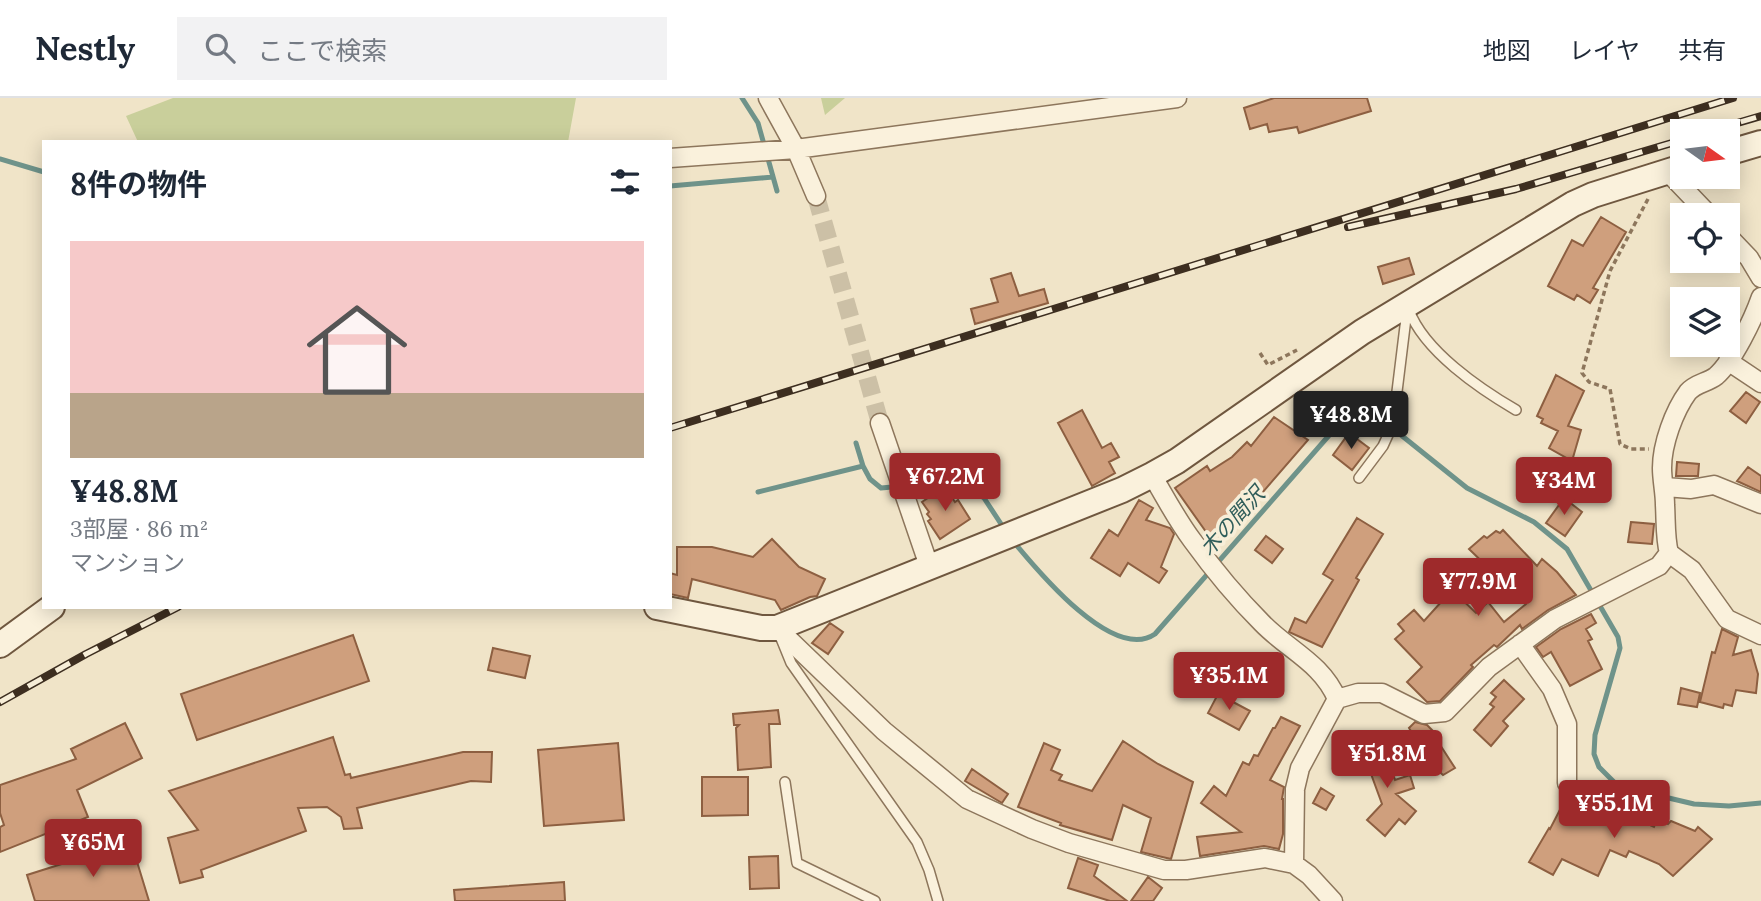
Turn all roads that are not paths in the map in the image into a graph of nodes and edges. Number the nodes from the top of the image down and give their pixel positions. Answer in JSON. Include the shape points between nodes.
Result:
{"nodes":[{"id":1,"x":768,"y":98,"type":"edge"},
{"id":2,"x":1177,"y":98,"type":"edge"},
{"id":3,"x":1761,"y":142,"type":"edge"},
{"id":4,"x":787,"y":149,"type":"junction"},
{"id":5,"x":1740,"y":149,"type":"edge"},
{"id":6,"x":672,"y":158,"type":"edge"},
{"id":7,"x":1670,"y":170,"type":"edge"},
{"id":8,"x":1687,"y":189,"type":"edge"},
{"id":9,"x":816,"y":196,"type":"tunnel mouth"},
{"id":10,"x":1699,"y":203,"type":"edge"},
{"id":11,"x":1740,"y":249,"type":"edge"},
{"id":12,"x":1761,"y":278,"type":"edge"},
{"id":13,"x":1761,"y":297,"type":"edge"},
{"id":14,"x":1407,"y":305,"type":"junction"},
{"id":15,"x":1728,"y":362,"type":"junction"},
{"id":16,"x":1761,"y":383,"type":"edge"},
{"id":17,"x":1516,"y":410,"type":"dead end"},
{"id":18,"x":880,"y":423,"type":"tunnel mouth"},
{"id":19,"x":1152,"y":475,"type":"junction"},
{"id":20,"x":1359,"y":478,"type":"dead end"},
{"id":21,"x":1665,"y":486,"type":"junction"},
{"id":22,"x":1761,"y":504,"type":"edge"},
{"id":23,"x":1669,"y":553,"type":"junction"},
{"id":24,"x":929,"y":566,"type":"junction"},
{"id":25,"x":49,"y":609,"type":"edge"},
{"id":26,"x":667,"y":609,"type":"edge"},
{"id":27,"x":777,"y":628,"type":"junction"},
{"id":28,"x":1761,"y":635,"type":"edge"},
{"id":29,"x":1520,"y":644,"type":"junction"},
{"id":30,"x":0,"y":645,"type":"edge"},
{"id":31,"x":1337,"y":699,"type":"junction"},
{"id":32,"x":785,"y":782,"type":"dead end"},
{"id":33,"x":1567,"y":783,"type":"dead end"},
{"id":34,"x":1294,"y":864,"type":"junction"},
{"id":35,"x":875,"y":901,"type":"edge"},
{"id":36,"x":938,"y":901,"type":"edge"},
{"id":37,"x":1333,"y":901,"type":"edge"}],
"edges":[{"from":1,"to":4,"type":"street"},
{"from":2,"to":4,"type":"street"},
{"from":3,"to":5,"type":"street"},
{"from":4,"to":6,"type":"street"},
{"from":4,"to":9,"type":"street"},
{"from":7,"to":14,"type":"street","via":[[1573,204]]},
{"from":8,"to":10,"type":"street"},
{"from":11,"to":12,"type":"street"},
{"from":13,"to":15,"type":"street"},
{"from":14,"to":17,"type":"lane","via":[[1419,331],[1451,363]]},
{"from":14,"to":19,"type":"street"},
{"from":14,"to":20,"type":"lane","via":[[1393,424]]},
{"from":15,"to":16,"type":"street"},
{"from":15,"to":21,"type":"street","via":[[1712,379],[1690,390],[1672,424],[1663,452]]},
{"from":18,"to":24,"type":"street"},
{"from":19,"to":24,"type":"street"},
{"from":19,"to":31,"type":"street","via":[[1206,558],[1263,625],[1319,669]]},
{"from":21,"to":22,"type":"street","via":[[1690,489],[1714,485]]},
{"from":21,"to":23,"type":"street"},
{"from":23,"to":28,"type":"street","via":[[1692,570],[1727,619]]},
{"from":23,"to":29,"type":"street","via":[[1647,574],[1582,604]]},
{"from":24,"to":27,"type":"street"},
{"from":25,"to":30,"type":"street"},
{"from":26,"to":27,"type":"street"},
{"from":27,"to":34,"type":"street","via":[[884,731],[967,799],[1032,830],[1164,870],[1265,858]]},
{"from":27,"to":36,"type":"lane","via":[[791,663],[917,842]]},
{"from":29,"to":31,"type":"street","via":[[1489,667],[1444,712],[1424,714],[1382,693]]},
{"from":29,"to":33,"type":"street","via":[[1552,689],[1567,724]]},
{"from":31,"to":34,"type":"street","via":[[1300,768],[1295,789]]},
{"from":32,"to":35,"type":"lane","via":[[797,863]]},
{"from":34,"to":37,"type":"street"}]}
